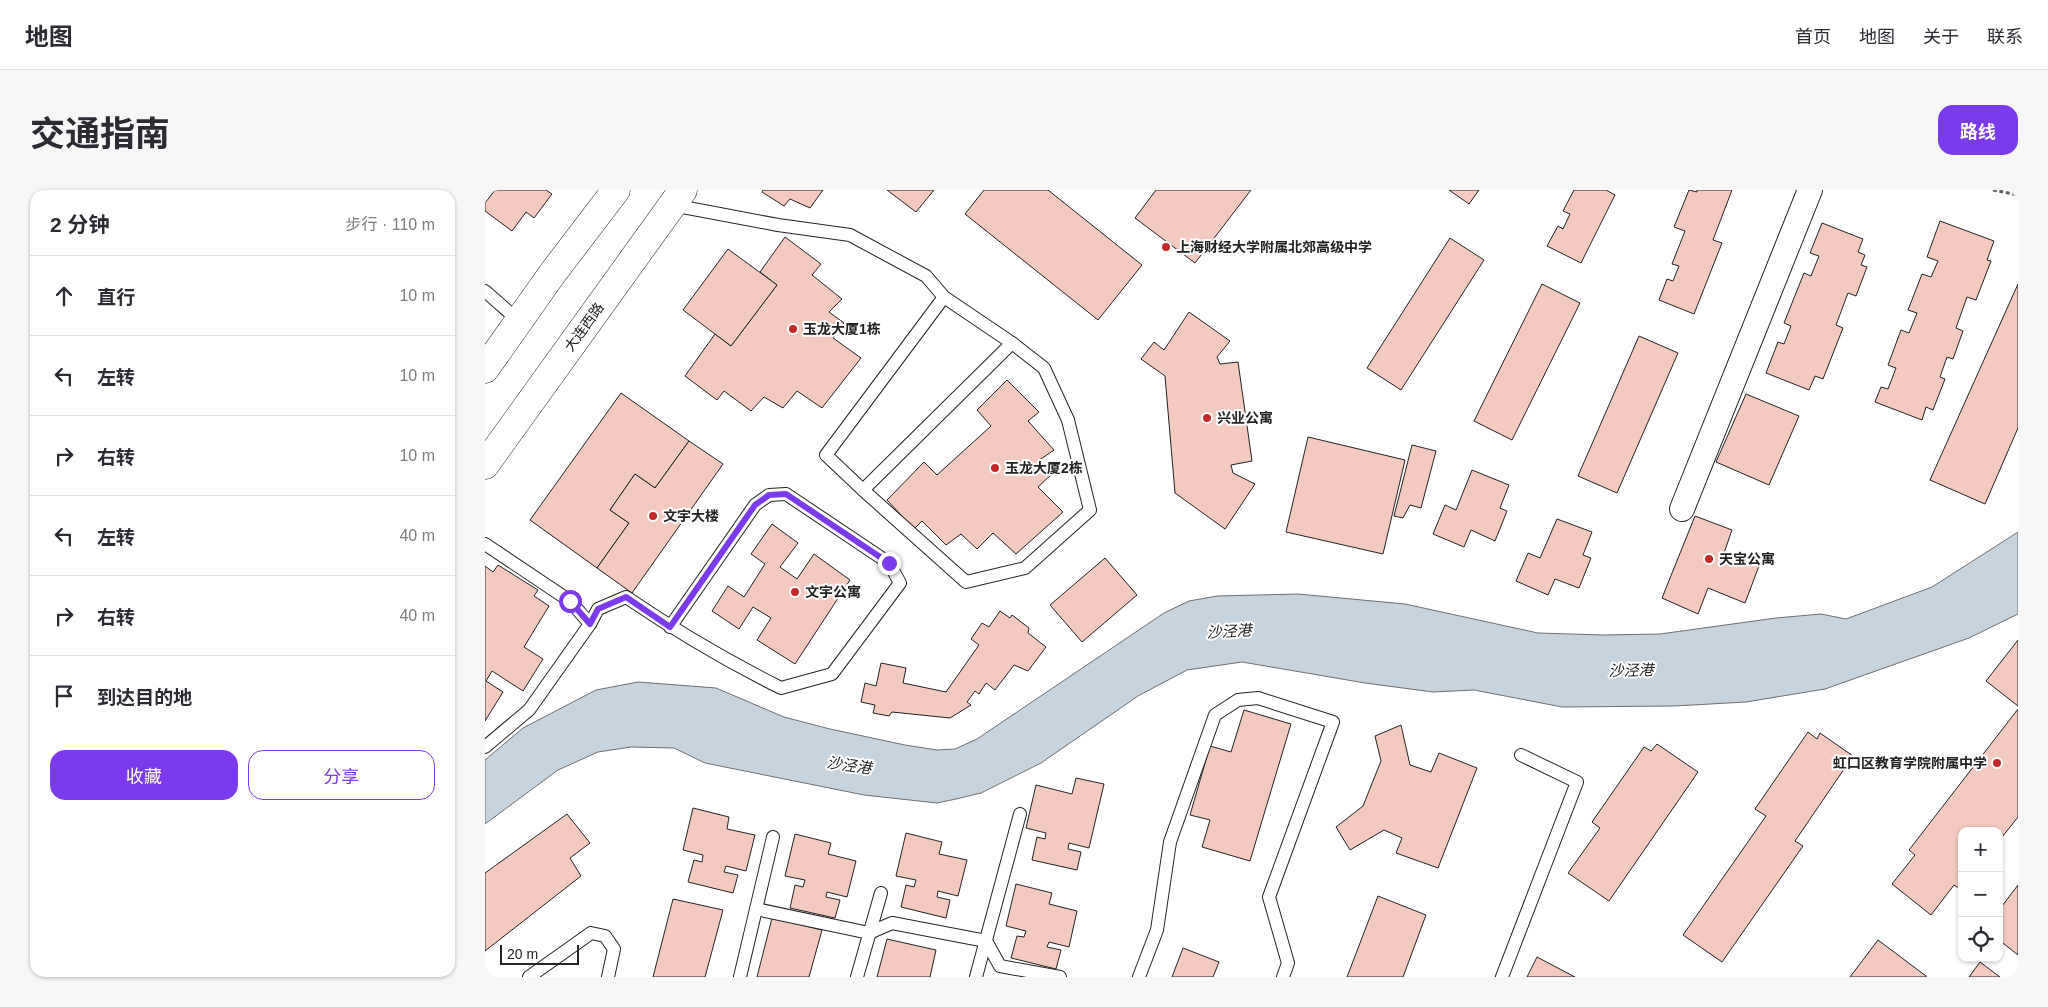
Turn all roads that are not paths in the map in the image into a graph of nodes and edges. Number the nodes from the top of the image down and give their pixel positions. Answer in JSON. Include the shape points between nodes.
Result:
{"nodes":[{"id":1,"x":616,"y":190,"type":"edge"},
{"id":2,"x":1810,"y":190,"type":"edge"},
{"id":3,"x":678,"y":197,"type":"edge"},
{"id":4,"x":485,"y":291,"type":"edge"},
{"id":5,"x":944,"y":297,"type":"junction"},
{"id":6,"x":519,"y":321,"type":"junction"},
{"id":7,"x":1012,"y":343,"type":"junction"},
{"id":8,"x":485,"y":368,"type":"edge"},
{"id":9,"x":485,"y":465,"type":"edge"},
{"id":10,"x":863,"y":490,"type":"junction"},
{"id":11,"x":1682,"y":510,"type":"dead end"},
{"id":12,"x":485,"y":544,"type":"edge"},
{"id":13,"x":590,"y":624,"type":"junction"},
{"id":14,"x":670,"y":627,"type":"junction"},
{"id":15,"x":485,"y":747,"type":"edge"},
{"id":16,"x":1521,"y":755,"type":"dead end"},
{"id":17,"x":1020,"y":814,"type":"dead end"},
{"id":18,"x":773,"y":836,"type":"dead end"},
{"id":19,"x":881,"y":893,"type":"dead end"},
{"id":20,"x":756,"y":909,"type":"junction"},
{"id":21,"x":869,"y":934,"type":"junction"},
{"id":22,"x":986,"y":941,"type":"junction"},
{"id":23,"x":529,"y":977,"type":"edge"},
{"id":24,"x":608,"y":977,"type":"edge"},
{"id":25,"x":740,"y":977,"type":"edge"},
{"id":26,"x":857,"y":977,"type":"edge"},
{"id":27,"x":976,"y":977,"type":"edge"},
{"id":28,"x":1060,"y":977,"type":"edge"},
{"id":29,"x":1139,"y":977,"type":"edge"},
{"id":30,"x":1283,"y":977,"type":"edge"},
{"id":31,"x":1502,"y":977,"type":"edge"}],
"edges":[{"from":1,"to":6,"type":"main road"},
{"from":2,"to":11,"type":"street"},
{"from":3,"to":5,"type":"lane","via":[[778,224],[850,235],[925,276]]},
{"from":3,"to":9,"type":"main road","name":"大连西路"},
{"from":4,"to":6,"type":"lane"},
{"from":5,"to":7,"type":"lane"},
{"from":5,"to":10,"type":"lane","via":[[827,455]]},
{"from":6,"to":8,"type":"main road"},
{"from":7,"to":10,"type":"lane"},
{"from":7,"to":10,"type":"lane","via":[[1044,368],[1068,420],[1090,510],[1025,568],[967,582]]},
{"from":12,"to":13,"type":"lane","via":[[570,601]]},
{"from":13,"to":14,"type":"lane","via":[[598,609],[626,597]]},
{"from":13,"to":15,"type":"lane","via":[[529,710]]},
{"from":14,"to":14,"type":"lane","via":[[781,688],[833,674],[900,583],[889,563],[786,494],[769,495],[755,505]]},
{"from":16,"to":31,"type":"lane","via":[[1577,782]]},
{"from":17,"to":22,"type":"lane"},
{"from":18,"to":20,"type":"lane"},
{"from":19,"to":21,"type":"lane"},
{"from":20,"to":21,"type":"lane"},
{"from":20,"to":25,"type":"lane"},
{"from":21,"to":22,"type":"lane","via":[[892,923]]},
{"from":21,"to":26,"type":"lane"},
{"from":22,"to":27,"type":"lane"},
{"from":22,"to":28,"type":"lane","via":[[1000,966]]},
{"from":23,"to":24,"type":"lane","via":[[591,933],[605,936],[614,949]]},
{"from":29,"to":30,"type":"lane","via":[[1157,930],[1170,842],[1215,715],[1238,700],[1258,698],[1333,722],[1269,897],[1288,963]]}]}
